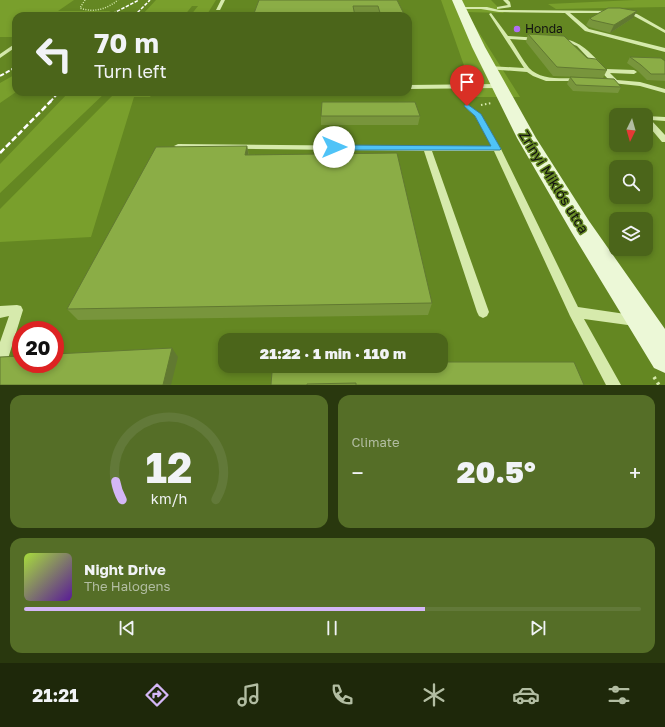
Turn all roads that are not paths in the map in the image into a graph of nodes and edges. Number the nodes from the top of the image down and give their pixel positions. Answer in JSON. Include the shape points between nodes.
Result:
{"nodes":[{"id":1,"x":223,"y":0,"type":"edge"},
{"id":2,"x":506,"y":0,"type":"edge"},
{"id":3,"x":466,"y":5,"type":"edge"},
{"id":4,"x":218,"y":9,"type":"dead end"},
{"id":5,"x":565,"y":12,"type":"junction"},
{"id":6,"x":492,"y":14,"type":"dead end"},
{"id":7,"x":665,"y":32,"type":"edge"},
{"id":8,"x":506,"y":37,"type":"junction"},
{"id":9,"x":543,"y":39,"type":"edge"},
{"id":10,"x":550,"y":39,"type":"edge"},
{"id":11,"x":12,"y":48,"type":"edge"},
{"id":12,"x":665,"y":50,"type":"edge"},
{"id":13,"x":0,"y":56,"type":"edge"},
{"id":14,"x":528,"y":70,"type":"junction"},
{"id":15,"x":604,"y":71,"type":"junction"},
{"id":16,"x":634,"y":72,"type":"dead end"},
{"id":17,"x":493,"y":77,"type":"junction"},
{"id":18,"x":584,"y":81,"type":"edge"},
{"id":19,"x":600,"y":81,"type":"edge"},
{"id":20,"x":615,"y":82,"type":"junction"},
{"id":21,"x":412,"y":87,"type":"edge"},
{"id":22,"x":665,"y":90,"type":"edge"},
{"id":23,"x":467,"y":106,"type":"dead end"},
{"id":24,"x":653,"y":119,"type":"edge"},
{"id":25,"x":665,"y":119,"type":"edge"},
{"id":26,"x":653,"y":127,"type":"edge"},
{"id":27,"x":665,"y":140,"type":"edge"},
{"id":28,"x":178,"y":146,"type":"edge"},
{"id":29,"x":427,"y":148,"type":"junction"},
{"id":30,"x":497,"y":149,"type":"junction"},
{"id":31,"x":0,"y":312,"type":"edge"},
{"id":32,"x":483,"y":312,"type":"dead end"},
{"id":33,"x":574,"y":312,"type":"junction"},
{"id":34,"x":642,"y":321,"type":"junction"},
{"id":35,"x":665,"y":356,"type":"edge"},
{"id":36,"x":0,"y":362,"type":"edge"},
{"id":37,"x":614,"y":385,"type":"edge"}],
"edges":[{"from":1,"to":4,"type":"lane"},
{"from":2,"to":3,"type":"lane","via":[[510,6]]},
{"from":3,"to":5,"type":"lane","via":[[499,11]]},
{"from":3,"to":17,"type":"main road","name":"Zrínyi Miklós utca"},
{"from":5,"to":7,"type":"lane","via":[[627,13]]},
{"from":5,"to":12,"type":"lane","via":[[587,30]]},
{"from":6,"to":8,"type":"lane"},
{"from":8,"to":9,"type":"lane"},
{"from":8,"to":14,"type":"lane"},
{"from":10,"to":15,"type":"lane","via":[[576,43]]},
{"from":11,"to":13,"type":"lane"},
{"from":14,"to":17,"type":"lane"},
{"from":14,"to":18,"type":"lane","via":[[535,76],[546,79]]},
{"from":15,"to":16,"type":"lane"},
{"from":15,"to":20,"type":"lane"},
{"from":17,"to":21,"type":"lane"},
{"from":17,"to":34,"type":"main road","name":"Zrínyi Miklós utca","via":[[541,162]]},
{"from":19,"to":20,"type":"lane"},
{"from":20,"to":22,"type":"lane"},
{"from":23,"to":30,"type":"lane","via":[[478,115]]},
{"from":24,"to":25,"type":"lane"},
{"from":26,"to":27,"type":"lane"},
{"from":28,"to":29,"type":"lane"},
{"from":29,"to":30,"type":"lane"},
{"from":29,"to":32,"type":"lane"},
{"from":30,"to":33,"type":"lane"},
{"from":31,"to":36,"type":"lane","via":[[17,310]]},
{"from":33,"to":34,"type":"lane"},
{"from":33,"to":37,"type":"lane"},
{"from":34,"to":35,"type":"main road","name":"Zrínyi Miklós utca"}]}
